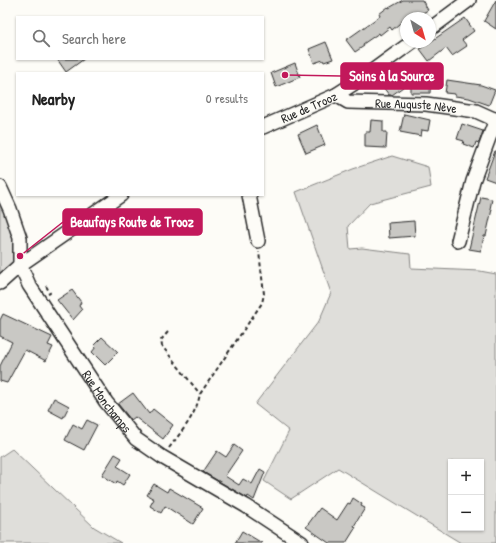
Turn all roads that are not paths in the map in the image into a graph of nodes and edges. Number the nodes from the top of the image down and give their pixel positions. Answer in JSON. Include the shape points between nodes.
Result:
{"nodes":[{"id":1,"x":469,"y":0,"type":"edge"},
{"id":2,"x":436,"y":24,"type":"edge"},
{"id":3,"x":404,"y":48,"type":"edge"},
{"id":4,"x":336,"y":95,"type":"junction"},
{"id":5,"x":496,"y":120,"type":"edge"},
{"id":6,"x":264,"y":127,"type":"edge"},
{"id":7,"x":0,"y":187,"type":"edge"},
{"id":8,"x":120,"y":196,"type":"edge"},
{"id":9,"x":249,"y":196,"type":"edge"},
{"id":10,"x":258,"y":240,"type":"road end"},
{"id":11,"x":458,"y":242,"type":"dead end"},
{"id":12,"x":20,"y":264,"type":"junction"},
{"id":13,"x":0,"y":283,"type":"edge"},
{"id":14,"x":302,"y":543,"type":"edge"}],
"edges":[{"from":1,"to":2,"type":"street"},
{"from":3,"to":4,"type":"street","name":"Rue de Trooz"},
{"from":4,"to":5,"type":"street","name":"Rue Auguste Nève","via":[[348,102],[426,104],[476,112]]},
{"from":4,"to":6,"type":"street","name":"Rue de Trooz"},
{"from":5,"to":11,"type":"street","via":[[473,181]]},
{"from":7,"to":12,"type":"street","name":"Rue Monchamps","via":[[20,238]]},
{"from":8,"to":12,"type":"street"},
{"from":9,"to":10,"type":"street"},
{"from":12,"to":13,"type":"street"},
{"from":12,"to":14,"type":"street","name":"Rue Monchamps","via":[[29,285],[106,402],[136,439]]}]}
